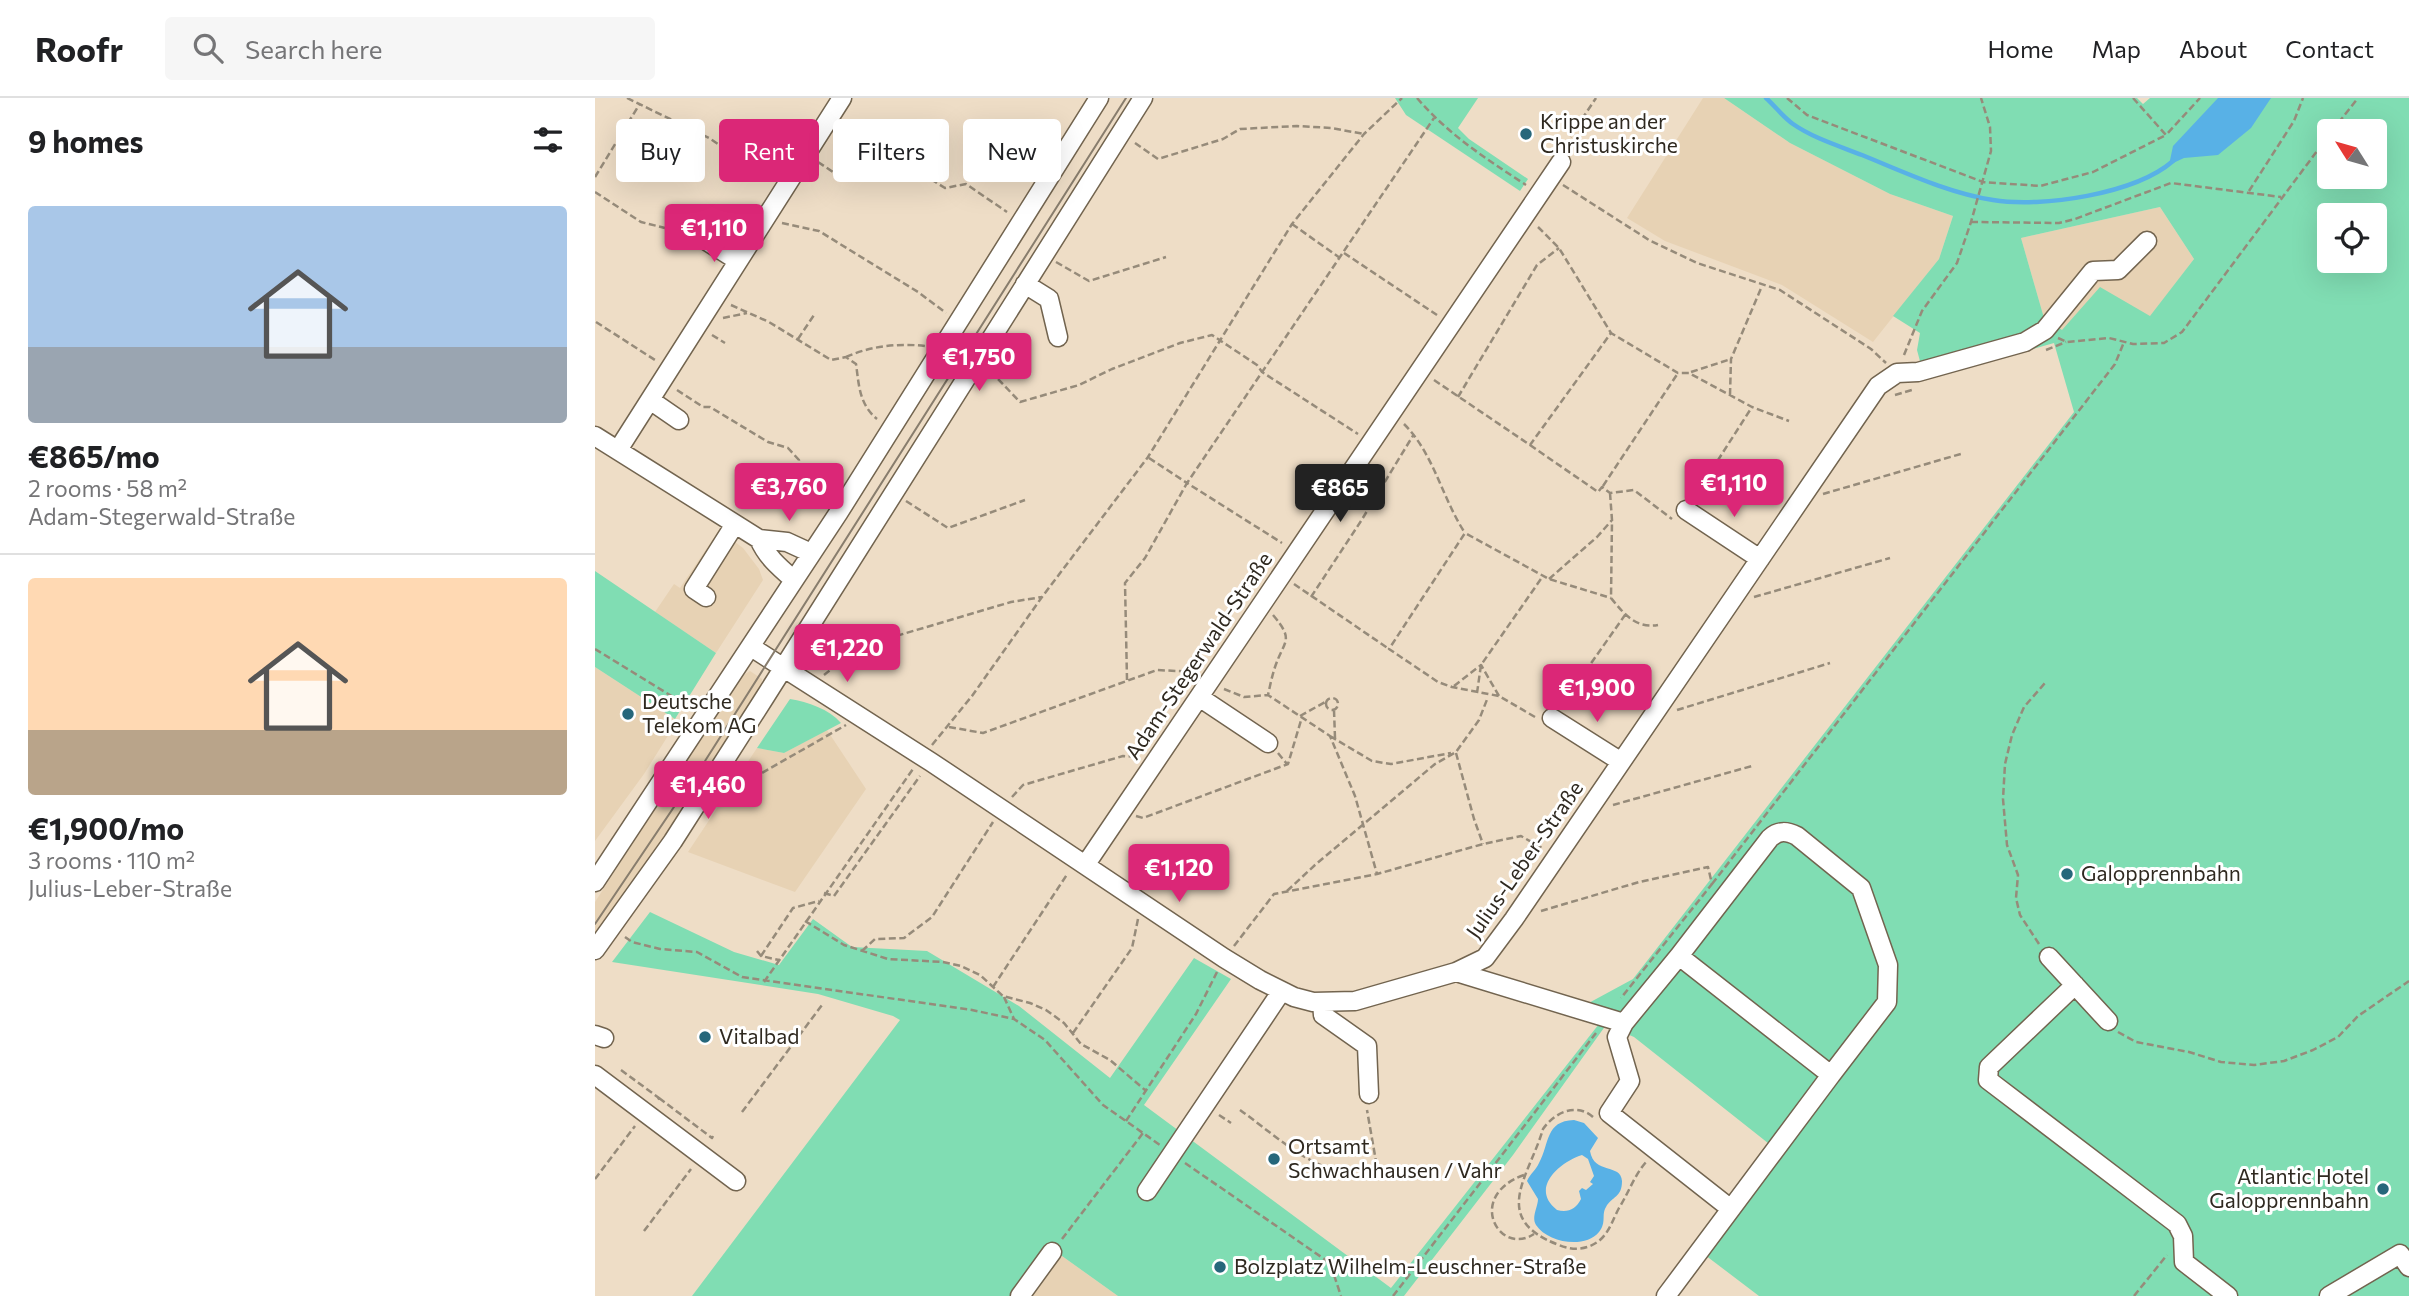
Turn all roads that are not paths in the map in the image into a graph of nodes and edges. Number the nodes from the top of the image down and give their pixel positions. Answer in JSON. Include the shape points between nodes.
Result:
{"nodes":[{"id":1,"x":842,"y":98,"type":"edge"},
{"id":2,"x":1099,"y":98,"type":"edge"},
{"id":3,"x":1143,"y":98,"type":"edge"},
{"id":4,"x":1557,"y":169,"type":"road end"},
{"id":5,"x":680,"y":224,"type":"road end"},
{"id":6,"x":2147,"y":241,"type":"dead end"},
{"id":7,"x":738,"y":261,"type":"junction"},
{"id":8,"x":1024,"y":284,"type":"junction"},
{"id":9,"x":1058,"y":337,"type":"dead end"},
{"id":10,"x":650,"y":400,"type":"junction"},
{"id":11,"x":679,"y":420,"type":"dead end"},
{"id":12,"x":595,"y":436,"type":"edge"},
{"id":13,"x":618,"y":450,"type":"junction"},
{"id":14,"x":1686,"y":510,"type":"road end"},
{"id":15,"x":735,"y":524,"type":"junction"},
{"id":16,"x":759,"y":539,"type":"junction"},
{"id":17,"x":811,"y":553,"type":"junction"},
{"id":18,"x":1760,"y":559,"type":"junction"},
{"id":19,"x":794,"y":580,"type":"junction"},
{"id":20,"x":706,"y":597,"type":"dead end"},
{"id":21,"x":751,"y":647,"type":"junction"},
{"id":22,"x":783,"y":666,"type":"junction"},
{"id":23,"x":1207,"y":684,"type":"junction"},
{"id":24,"x":1552,"y":718,"type":"road end"},
{"id":25,"x":1268,"y":743,"type":"dead end"},
{"id":26,"x":1620,"y":761,"type":"junction"},
{"id":27,"x":1082,"y":861,"type":"junction"},
{"id":28,"x":595,"y":882,"type":"edge"},
{"id":29,"x":595,"y":950,"type":"edge"},
{"id":30,"x":1679,"y":956,"type":"junction"},
{"id":31,"x":2049,"y":957,"type":"road end"},
{"id":32,"x":1456,"y":972,"type":"junction"},
{"id":33,"x":2075,"y":985,"type":"junction"},
{"id":34,"x":1281,"y":992,"type":"junction"},
{"id":35,"x":1322,"y":1003,"type":"junction"},
{"id":36,"x":2108,"y":1021,"type":"road end"},
{"id":37,"x":1624,"y":1023,"type":"junction"},
{"id":38,"x":595,"y":1075,"type":"edge"},
{"id":39,"x":1831,"y":1075,"type":"junction"},
{"id":40,"x":1369,"y":1094,"type":"road end"},
{"id":41,"x":736,"y":1181,"type":"dead end"},
{"id":42,"x":1147,"y":1191,"type":"dead end"},
{"id":43,"x":1731,"y":1209,"type":"junction"},
{"id":44,"x":1052,"y":1252,"type":"road end"},
{"id":45,"x":2406,"y":1256,"type":"edge"},
{"id":46,"x":1020,"y":1296,"type":"edge"},
{"id":47,"x":1666,"y":1296,"type":"edge"},
{"id":48,"x":2228,"y":1296,"type":"edge"},
{"id":49,"x":2329,"y":1296,"type":"edge"}],
"edges":[{"from":1,"to":7,"type":"street"},
{"from":2,"to":17,"type":"street"},
{"from":3,"to":8,"type":"street"},
{"from":4,"to":23,"type":"street","name":"Adam-Stegerwald-Straße"},
{"from":5,"to":7,"type":"street"},
{"from":6,"to":18,"type":"street","name":"Julius-Leber-Straße","via":[[2118,270],[2094,271],[2045,330],[2025,342],[1918,372],[1896,373],[1878,386]]},
{"from":7,"to":10,"type":"street"},
{"from":8,"to":9,"type":"street","via":[[1049,299]]},
{"from":8,"to":22,"type":"street"},
{"from":10,"to":11,"type":"street"},
{"from":10,"to":13,"type":"street"},
{"from":12,"to":13,"type":"street"},
{"from":13,"to":15,"type":"street"},
{"from":14,"to":18,"type":"street"},
{"from":15,"to":16,"type":"street"},
{"from":15,"to":20,"type":"street","via":[[694,589]]},
{"from":16,"to":17,"type":"street","via":[[787,542]]},
{"from":16,"to":19,"type":"street","via":[[774,563]]},
{"from":17,"to":19,"type":"street"},
{"from":18,"to":26,"type":"street","name":"Julius-Leber-Straße"},
{"from":19,"to":21,"type":"street"},
{"from":21,"to":22,"type":"street","name":"Julius-Leber-Straße"},
{"from":21,"to":28,"type":"street"},
{"from":22,"to":27,"type":"street","name":"Julius-Leber-Straße"},
{"from":22,"to":29,"type":"street","via":[[673,841]]},
{"from":23,"to":25,"type":"street"},
{"from":23,"to":27,"type":"street","name":"Adam-Stegerwald-Straße"},
{"from":24,"to":26,"type":"street"},
{"from":26,"to":32,"type":"street","name":"Julius-Leber-Straße","via":[[1485,958]]},
{"from":27,"to":34,"type":"street","name":"Julius-Leber-Straße"},
{"from":30,"to":37,"type":"street"},
{"from":30,"to":39,"type":"street"},
{"from":30,"to":39,"type":"street","via":[[1770,838],[1783,832],[1797,836],[1861,888],[1888,965],[1887,1002]]},
{"from":31,"to":33,"type":"street"},
{"from":32,"to":35,"type":"street","name":"Julius-Leber-Straße","via":[[1355,1001]]},
{"from":32,"to":37,"type":"street","via":[[1603,1023]]},
{"from":33,"to":36,"type":"street"},
{"from":33,"to":48,"type":"street","via":[[1989,1067],[1988,1080],[2177,1224],[2183,1236],[2184,1262]]},
{"from":34,"to":35,"type":"street","name":"Julius-Leber-Straße"},
{"from":34,"to":42,"type":"street"},
{"from":35,"to":40,"type":"street","via":[[1324,1015],[1367,1046]]},
{"from":37,"to":43,"type":"street","via":[[1617,1037],[1630,1082],[1609,1113]]},
{"from":38,"to":41,"type":"street","via":[[649,1105]]},
{"from":39,"to":43,"type":"street"},
{"from":43,"to":47,"type":"street"},
{"from":44,"to":46,"type":"street"},
{"from":45,"to":49,"type":"street"}]}
